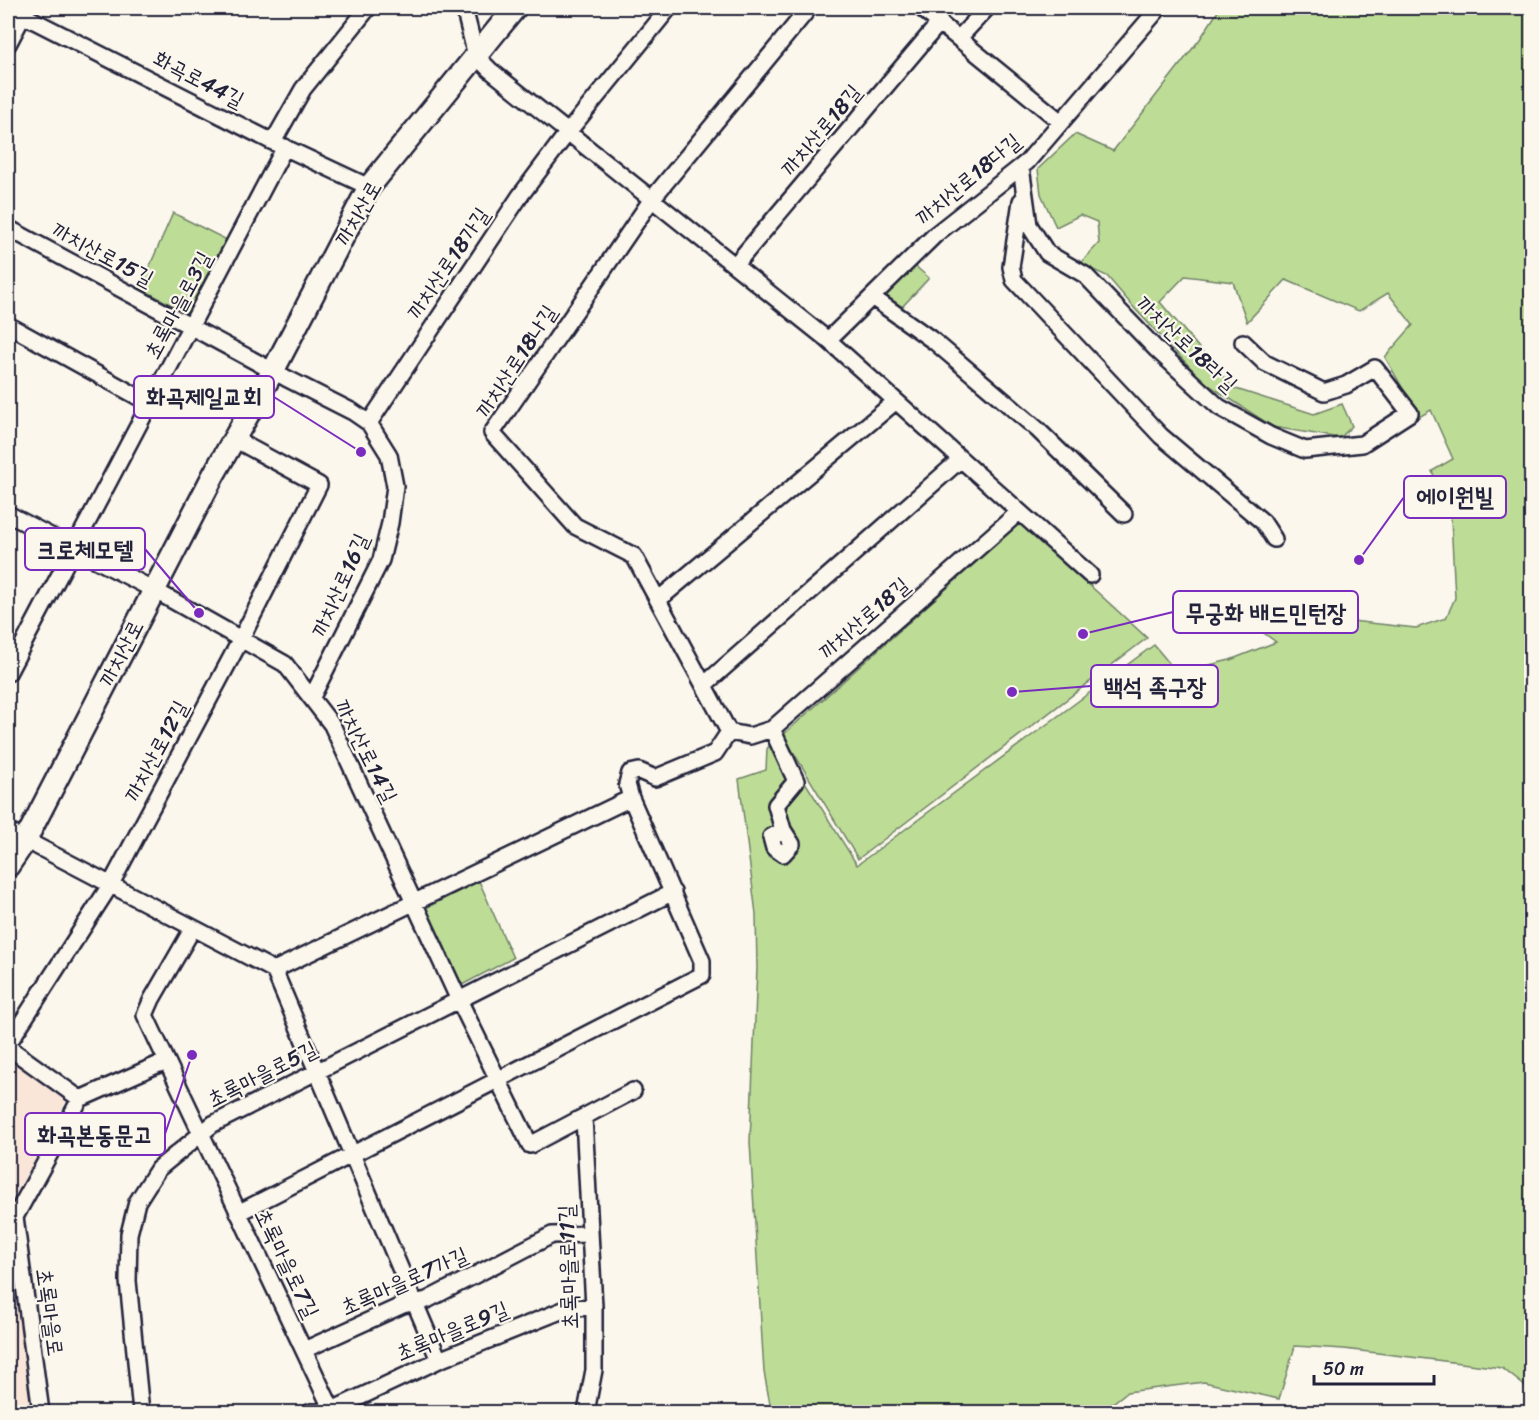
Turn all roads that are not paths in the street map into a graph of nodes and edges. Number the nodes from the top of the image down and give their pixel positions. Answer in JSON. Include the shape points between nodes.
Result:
{"nodes":[{"id":1,"x":368,"y":8,"type":"edge"},
{"id":2,"x":464,"y":8,"type":"edge"},
{"id":3,"x":515,"y":8,"type":"edge"},
{"id":4,"x":669,"y":8,"type":"edge"},
{"id":5,"x":809,"y":8,"type":"edge"},
{"id":6,"x":921,"y":8,"type":"edge"},
{"id":7,"x":987,"y":8,"type":"edge"},
{"id":8,"x":20,"y":10,"type":"edge"},
{"id":9,"x":1151,"y":10,"type":"edge"},
{"id":10,"x":940,"y":22,"type":"junction"},
{"id":11,"x":959,"y":38,"type":"junction"},
{"id":12,"x":8,"y":44,"type":"edge"},
{"id":13,"x":476,"y":56,"type":"junction"},
{"id":14,"x":1061,"y":122,"type":"junction"},
{"id":15,"x":568,"y":132,"type":"junction"},
{"id":16,"x":279,"y":144,"type":"junction"},
{"id":17,"x":1020,"y":167,"type":"junction"},
{"id":18,"x":369,"y":187,"type":"junction"},
{"id":19,"x":1023,"y":189,"type":"junction"},
{"id":20,"x":652,"y":199,"type":"junction"},
{"id":21,"x":8,"y":228,"type":"edge"},
{"id":22,"x":735,"y":265,"type":"junction"},
{"id":23,"x":872,"y":297,"type":"junction"},
{"id":24,"x":8,"y":325,"type":"edge"},
{"id":25,"x":191,"y":327,"type":"junction"},
{"id":26,"x":828,"y":340,"type":"junction"},
{"id":27,"x":1244,"y":342,"type":"dead end"},
{"id":28,"x":273,"y":371,"type":"junction"},
{"id":29,"x":896,"y":401,"type":"junction"},
{"id":30,"x":151,"y":404,"type":"junction"},
{"id":31,"x":369,"y":423,"type":"junction"},
{"id":32,"x":234,"y":440,"type":"junction"},
{"id":33,"x":961,"y":459,"type":"junction"},
{"id":34,"x":1019,"y":512,"type":"junction"},
{"id":35,"x":8,"y":514,"type":"edge"},
{"id":36,"x":1125,"y":514,"type":"dead end"},
{"id":37,"x":1274,"y":539,"type":"dead end"},
{"id":38,"x":73,"y":550,"type":"junction"},
{"id":39,"x":1090,"y":575,"type":"dead end"},
{"id":40,"x":154,"y":590,"type":"junction"},
{"id":41,"x":658,"y":600,"type":"junction"},
{"id":42,"x":241,"y":639,"type":"junction"},
{"id":43,"x":8,"y":674,"type":"edge"},
{"id":44,"x":704,"y":685,"type":"junction"},
{"id":45,"x":312,"y":697,"type":"junction"},
{"id":46,"x":772,"y":729,"type":"junction"},
{"id":47,"x":729,"y":732,"type":"junction"},
{"id":48,"x":631,"y":798,"type":"junction"},
{"id":49,"x":783,"y":830,"type":"dead end"},
{"id":50,"x":16,"y":836,"type":"edge"},
{"id":51,"x":8,"y":866,"type":"edge"},
{"id":52,"x":111,"y":884,"type":"junction"},
{"id":53,"x":673,"y":892,"type":"junction"},
{"id":54,"x":414,"y":903,"type":"junction"},
{"id":55,"x":193,"y":928,"type":"junction"},
{"id":56,"x":274,"y":970,"type":"junction"},
{"id":57,"x":459,"y":1000,"type":"junction"},
{"id":58,"x":8,"y":1045,"type":"edge"},
{"id":59,"x":166,"y":1061,"type":"junction"},
{"id":60,"x":317,"y":1071,"type":"junction"},
{"id":61,"x":499,"y":1080,"type":"junction"},
{"id":62,"x":633,"y":1091,"type":"dead end"},
{"id":63,"x":80,"y":1099,"type":"junction"},
{"id":64,"x":584,"y":1118,"type":"junction"},
{"id":65,"x":201,"y":1135,"type":"junction"},
{"id":66,"x":352,"y":1156,"type":"junction"},
{"id":67,"x":11,"y":1213,"type":"edge"},
{"id":68,"x":238,"y":1213,"type":"junction"},
{"id":69,"x":590,"y":1234,"type":"junction"},
{"id":70,"x":415,"y":1304,"type":"junction"},
{"id":71,"x":594,"y":1307,"type":"junction"},
{"id":72,"x":304,"y":1350,"type":"junction"},
{"id":73,"x":439,"y":1360,"type":"junction"},
{"id":74,"x":334,"y":1412,"type":"edge"},
{"id":75,"x":41,"y":1413,"type":"edge"},
{"id":76,"x":141,"y":1413,"type":"edge"},
{"id":77,"x":311,"y":1413,"type":"edge"},
{"id":78,"x":586,"y":1413,"type":"edge"}],
"edges":[{"from":1,"to":16,"type":"street","name":"초록마을로3길","via":[[303,89]]},
{"from":2,"to":13,"type":"street"},
{"from":3,"to":13,"type":"street","name":"까치산로"},
{"from":4,"to":15,"type":"street"},
{"from":5,"to":20,"type":"street"},
{"from":6,"to":10,"type":"street"},
{"from":7,"to":11,"type":"street"},
{"from":8,"to":12,"type":"street"},
{"from":8,"to":16,"type":"street","name":"화곡로44길"},
{"from":9,"to":14,"type":"street","name":"까치산로18다길"},
{"from":10,"to":11,"type":"street"},
{"from":10,"to":22,"type":"street","name":"까치산로18길"},
{"from":11,"to":14,"type":"street"},
{"from":13,"to":15,"type":"street"},
{"from":13,"to":18,"type":"street","name":"까치산로"},
{"from":14,"to":17,"type":"street","name":"까치산로18다길"},
{"from":15,"to":20,"type":"street"},
{"from":15,"to":31,"type":"street","name":"까치산로18가길","via":[[520,196]]},
{"from":16,"to":18,"type":"street","name":"화곡로44길"},
{"from":16,"to":25,"type":"street","name":"초록마을로3길"},
{"from":17,"to":19,"type":"street","name":"까치산로18라길"},
{"from":17,"to":23,"type":"street","name":"까치산로18다길","via":[[936,234]]},
{"from":18,"to":28,"type":"street","name":"까치산로"},
{"from":19,"to":27,"type":"street","name":"까치산로18라길","via":[[1029,225],[1047,253],[1084,275],[1219,407],[1305,450],[1362,444],[1410,413],[1375,368],[1346,385],[1324,392],[1265,363]]},
{"from":19,"to":37,"type":"street","name":"까치산로18라길","via":[[1011,267],[1014,280],[1161,436],[1263,522]]},
{"from":20,"to":22,"type":"street"},
{"from":20,"to":41,"type":"street","name":"까치산로18나길","via":[[492,433],[575,526],[634,556]]},
{"from":21,"to":25,"type":"street","name":"까치산로15길"},
{"from":22,"to":26,"type":"street"},
{"from":23,"to":26,"type":"street","name":"까치산로18다길"},
{"from":23,"to":36,"type":"street","via":[[935,342],[1037,429]]},
{"from":24,"to":30,"type":"street"},
{"from":25,"to":28,"type":"street","name":"까치산로15길"},
{"from":25,"to":30,"type":"street","name":"초록마을로3길"},
{"from":26,"to":29,"type":"street"},
{"from":28,"to":31,"type":"street","name":"까치산로16길"},
{"from":28,"to":32,"type":"street","name":"까치산로"},
{"from":29,"to":33,"type":"street"},
{"from":29,"to":41,"type":"street"},
{"from":30,"to":38,"type":"street","name":"초록마을로3길"},
{"from":31,"to":45,"type":"street","name":"까치산로16길","via":[[389,455],[395,486],[390,523],[381,560]]},
{"from":32,"to":40,"type":"street","name":"까치산로"},
{"from":32,"to":42,"type":"street","via":[[318,485]]},
{"from":33,"to":34,"type":"street"},
{"from":33,"to":44,"type":"street"},
{"from":34,"to":39,"type":"street"},
{"from":34,"to":46,"type":"street","name":"까치산로18길"},
{"from":35,"to":38,"type":"street","name":"까치산로14길"},
{"from":38,"to":40,"type":"street","name":"까치산로14길"},
{"from":38,"to":43,"type":"street","name":"초록마을로3길"},
{"from":40,"to":42,"type":"street","name":"까치산로14길"},
{"from":40,"to":50,"type":"street","name":"까치산로"},
{"from":41,"to":44,"type":"street","name":"까치산로18나길"},
{"from":42,"to":45,"type":"street","name":"까치산로14길","via":[[285,664]]},
{"from":42,"to":52,"type":"street","name":"까치산로12길"},
{"from":44,"to":47,"type":"street","name":"까치산로18나길"},
{"from":45,"to":54,"type":"street","name":"까치산로14길","via":[[332,725]]},
{"from":46,"to":47,"type":"street","via":[[750,736]]},
{"from":46,"to":49,"type":"street","via":[[796,781],[776,805]]},
{"from":47,"to":48,"type":"street","via":[[715,753],[655,777],[639,771],[630,773],[627,784]]},
{"from":48,"to":53,"type":"street"},
{"from":48,"to":54,"type":"street"},
{"from":50,"to":51,"type":"street","name":"까치산로"},
{"from":50,"to":52,"type":"street"},
{"from":52,"to":55,"type":"street"},
{"from":52,"to":58,"type":"street","name":"까치산로12길"},
{"from":53,"to":57,"type":"street"},
{"from":53,"to":61,"type":"street","via":[[702,961],[702,975]]},
{"from":54,"to":56,"type":"street"},
{"from":54,"to":57,"type":"street","name":"까치산로14길"},
{"from":55,"to":56,"type":"street"},
{"from":55,"to":59,"type":"street","via":[[145,1015]]},
{"from":56,"to":60,"type":"street"},
{"from":57,"to":60,"type":"street","name":"초록마을로5길"},
{"from":57,"to":61,"type":"street","name":"까치산로14길"},
{"from":58,"to":63,"type":"street"},
{"from":59,"to":63,"type":"street"},
{"from":59,"to":65,"type":"street"},
{"from":60,"to":65,"type":"street","name":"초록마을로5길","via":[[213,1124]]},
{"from":60,"to":66,"type":"street"},
{"from":61,"to":64,"type":"street","name":"까치산로14길","via":[[530,1144]]},
{"from":61,"to":66,"type":"street"},
{"from":62,"to":64,"type":"street","name":"까치산로14길"},
{"from":63,"to":67,"type":"street","name":"초록마을로"},
{"from":64,"to":69,"type":"street","name":"초록마을로11길"},
{"from":65,"to":68,"type":"street","name":"초록마을로7길"},
{"from":65,"to":76,"type":"street","name":"초록마을로5길","via":[[158,1169],[137,1202],[129,1234],[128,1281]]},
{"from":66,"to":68,"type":"street"},
{"from":66,"to":70,"type":"street"},
{"from":67,"to":75,"type":"street","name":"초록마을로"},
{"from":68,"to":72,"type":"street","name":"초록마을로7길"},
{"from":69,"to":70,"type":"street","name":"초록마을로7가길","via":[[552,1235]]},
{"from":69,"to":71,"type":"street","name":"초록마을로11길"},
{"from":70,"to":72,"type":"street","name":"초록마을로7가길","via":[[403,1305]]},
{"from":70,"to":73,"type":"street"},
{"from":71,"to":73,"type":"street","name":"초록마을로9길","via":[[568,1308]]},
{"from":71,"to":78,"type":"street","name":"초록마을로11길","via":[[594,1370]]},
{"from":72,"to":74,"type":"street","name":"초록마을로7길"},
{"from":73,"to":74,"type":"street","name":"초록마을로9길"},
{"from":74,"to":77,"type":"street"}]}
